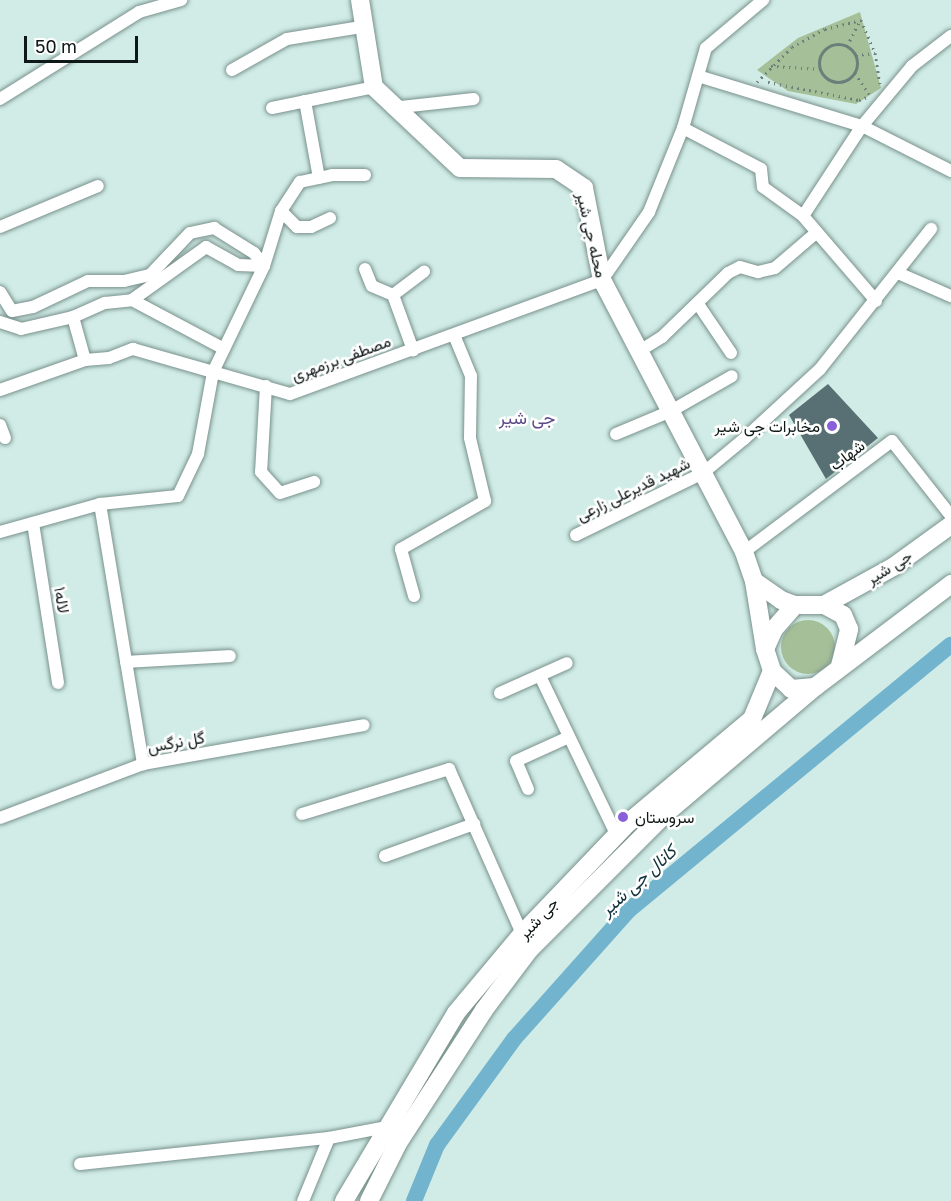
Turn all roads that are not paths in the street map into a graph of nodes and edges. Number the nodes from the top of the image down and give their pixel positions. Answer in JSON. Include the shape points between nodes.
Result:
{"nodes":[{"id":1,"x":181,"y":0,"type":"edge"},
{"id":2,"x":360,"y":0,"type":"edge"},
{"id":3,"x":763,"y":0,"type":"edge"},
{"id":4,"x":362,"y":27,"type":"junction"},
{"id":5,"x":951,"y":36,"type":"edge"},
{"id":6,"x":232,"y":70,"type":"dead end"},
{"id":7,"x":698,"y":76,"type":"junction"},
{"id":8,"x":374,"y":87,"type":"junction"},
{"id":9,"x":0,"y":99,"type":"edge"},
{"id":10,"x":474,"y":99,"type":"dead end"},
{"id":11,"x":305,"y":101,"type":"junction"},
{"id":12,"x":272,"y":108,"type":"dead end"},
{"id":13,"x":392,"y":108,"type":"junction"},
{"id":14,"x":862,"y":126,"type":"junction"},
{"id":15,"x":683,"y":128,"type":"junction"},
{"id":16,"x":951,"y":171,"type":"edge"},
{"id":17,"x":365,"y":175,"type":"dead end"},
{"id":18,"x":319,"y":178,"type":"junction"},
{"id":19,"x":98,"y":186,"type":"dead end"},
{"id":20,"x":281,"y":211,"type":"junction"},
{"id":21,"x":803,"y":216,"type":"junction"},
{"id":22,"x":330,"y":218,"type":"dead end"},
{"id":23,"x":0,"y":227,"type":"edge"},
{"id":24,"x":931,"y":230,"type":"dead end"},
{"id":25,"x":817,"y":232,"type":"junction"},
{"id":26,"x":264,"y":266,"type":"junction"},
{"id":27,"x":365,"y":269,"type":"dead end"},
{"id":28,"x":424,"y":272,"type":"dead end"},
{"id":29,"x":898,"y":273,"type":"junction"},
{"id":30,"x":602,"y":280,"type":"junction"},
{"id":31,"x":0,"y":292,"type":"edge"},
{"id":32,"x":393,"y":295,"type":"junction"},
{"id":33,"x":951,"y":296,"type":"edge"},
{"id":34,"x":132,"y":300,"type":"junction"},
{"id":35,"x":876,"y":302,"type":"junction"},
{"id":36,"x":698,"y":304,"type":"junction"},
{"id":37,"x":73,"y":317,"type":"junction"},
{"id":38,"x":0,"y":322,"type":"edge"},
{"id":39,"x":454,"y":335,"type":"junction"},
{"id":40,"x":224,"y":349,"type":"junction"},
{"id":41,"x":413,"y":350,"type":"junction"},
{"id":42,"x":638,"y":352,"type":"junction"},
{"id":43,"x":731,"y":353,"type":"dead end"},
{"id":44,"x":85,"y":360,"type":"junction"},
{"id":45,"x":213,"y":372,"type":"junction"},
{"id":46,"x":732,"y":375,"type":"dead end"},
{"id":47,"x":266,"y":386,"type":"junction"},
{"id":48,"x":0,"y":390,"type":"edge"},
{"id":49,"x":670,"y":411,"type":"junction"},
{"id":50,"x":0,"y":425,"type":"edge"},
{"id":51,"x":616,"y":434,"type":"dead end"},
{"id":52,"x":5,"y":438,"type":"dead end"},
{"id":53,"x":703,"y":473,"type":"junction"},
{"id":54,"x":314,"y":482,"type":"dead end"},
{"id":55,"x":99,"y":504,"type":"junction"},
{"id":56,"x":951,"y":516,"type":"edge"},
{"id":57,"x":33,"y":523,"type":"junction"},
{"id":58,"x":951,"y":525,"type":"edge"},
{"id":59,"x":0,"y":532,"type":"edge"},
{"id":60,"x":576,"y":535,"type":"dead end"},
{"id":61,"x":744,"y":552,"type":"junction"},
{"id":62,"x":754,"y":580,"type":"junction"},
{"id":63,"x":951,"y":584,"type":"edge"},
{"id":64,"x":414,"y":596,"type":"dead end"},
{"id":65,"x":795,"y":605,"type":"junction"},
{"id":66,"x":824,"y":605,"type":"junction"},
{"id":67,"x":765,"y":649,"type":"junction"},
{"id":68,"x":230,"y":656,"type":"dead end"},
{"id":69,"x":126,"y":662,"type":"junction"},
{"id":70,"x":567,"y":663,"type":"dead end"},
{"id":71,"x":840,"y":666,"type":"junction"},
{"id":72,"x":772,"y":671,"type":"junction"},
{"id":73,"x":540,"y":676,"type":"junction"},
{"id":74,"x":58,"y":683,"type":"dead end"},
{"id":75,"x":815,"y":687,"type":"junction"},
{"id":76,"x":500,"y":693,"type":"dead end"},
{"id":77,"x":364,"y":725,"type":"dead end"},
{"id":78,"x":569,"y":737,"type":"junction"},
{"id":79,"x":143,"y":765,"type":"junction"},
{"id":80,"x":528,"y":789,"type":"dead end"},
{"id":81,"x":302,"y":814,"type":"dead end"},
{"id":82,"x":0,"y":818,"type":"edge"},
{"id":83,"x":474,"y":824,"type":"junction"},
{"id":84,"x":617,"y":836,"type":"junction"},
{"id":85,"x":384,"y":856,"type":"dead end"},
{"id":86,"x":522,"y":934,"type":"junction"},
{"id":87,"x":386,"y":1127,"type":"junction"},
{"id":88,"x":329,"y":1138,"type":"junction"},
{"id":89,"x":80,"y":1164,"type":"dead end"},
{"id":90,"x":303,"y":1201,"type":"edge"},
{"id":91,"x":344,"y":1201,"type":"edge"},
{"id":92,"x":369,"y":1201,"type":"edge"}],
"edges":[{"from":1,"to":9,"type":"street","via":[[139,12]]},
{"from":2,"to":4,"type":"main road","name":"محله جی شیر"},
{"from":3,"to":7,"type":"street","via":[[706,48]]},
{"from":4,"to":6,"type":"street","via":[[287,39]]},
{"from":4,"to":8,"type":"main road","name":"محله جی شیر"},
{"from":5,"to":14,"type":"street","via":[[874,101]]},
{"from":7,"to":14,"type":"street"},
{"from":7,"to":15,"type":"street"},
{"from":8,"to":11,"type":"street"},
{"from":8,"to":13,"type":"main road","name":"محله جی شیر"},
{"from":10,"to":13,"type":"street"},
{"from":11,"to":12,"type":"street"},
{"from":11,"to":18,"type":"street"},
{"from":13,"to":30,"type":"main road","name":"محله جی شیر","via":[[460,168],[556,169],[584,188]]},
{"from":14,"to":16,"type":"street"},
{"from":14,"to":21,"type":"street"},
{"from":15,"to":21,"type":"street","via":[[761,169],[763,187]]},
{"from":15,"to":30,"type":"street","via":[[649,212]]},
{"from":17,"to":18,"type":"street"},
{"from":18,"to":20,"type":"street","via":[[300,182]]},
{"from":19,"to":23,"type":"street"},
{"from":20,"to":22,"type":"street","via":[[297,226],[311,227]]},
{"from":20,"to":26,"type":"street"},
{"from":21,"to":25,"type":"street"},
{"from":24,"to":29,"type":"street","name":"شهید قدیرعلی زارعی"},
{"from":25,"to":35,"type":"street"},
{"from":25,"to":36,"type":"street","via":[[775,268],[758,272],[740,267],[728,273]]},
{"from":26,"to":31,"type":"street","via":[[254,253],[214,228],[189,233],[150,274],[124,281],[88,281],[33,307],[12,311]]},
{"from":26,"to":34,"type":"street","via":[[238,265],[206,246]]},
{"from":26,"to":40,"type":"street"},
{"from":27,"to":32,"type":"street","via":[[372,286]]},
{"from":28,"to":32,"type":"street"},
{"from":29,"to":33,"type":"street"},
{"from":29,"to":35,"type":"street","name":"شهید قدیرعلی زارعی"},
{"from":30,"to":39,"type":"street","name":"مصطفی برزمهری"},
{"from":30,"to":42,"type":"main road","name":"محله جی شیر"},
{"from":32,"to":41,"type":"street"},
{"from":34,"to":37,"type":"street","via":[[105,303]]},
{"from":34,"to":40,"type":"street"},
{"from":35,"to":53,"type":"street","name":"شهید قدیرعلی زارعی","via":[[820,369]]},
{"from":36,"to":42,"type":"street","via":[[662,337]]},
{"from":36,"to":43,"type":"street"},
{"from":37,"to":38,"type":"street","via":[[21,329]]},
{"from":37,"to":44,"type":"street"},
{"from":39,"to":41,"type":"street","name":"مصطفی برزمهری"},
{"from":39,"to":64,"type":"street","via":[[471,376],[470,438],[485,501],[401,549]]},
{"from":40,"to":45,"type":"street"},
{"from":41,"to":47,"type":"street","name":"مصطفی برزمهری","via":[[290,393]]},
{"from":42,"to":49,"type":"main road","name":"محله جی شیر"},
{"from":44,"to":45,"type":"street","name":"مصطفی برزمهری","via":[[141,350]]},
{"from":44,"to":48,"type":"street","name":"مصطفی برزمهری"},
{"from":45,"to":47,"type":"street","name":"مصطفی برزمهری"},
{"from":45,"to":55,"type":"street","via":[[198,454],[178,495]]},
{"from":46,"to":49,"type":"street"},
{"from":47,"to":54,"type":"street","via":[[261,472],[280,493]]},
{"from":49,"to":51,"type":"street"},
{"from":49,"to":53,"type":"main road","name":"محله جی شیر"},
{"from":50,"to":52,"type":"street"},
{"from":53,"to":60,"type":"street","name":"شهید قدیرعلی زارعی"},
{"from":53,"to":61,"type":"main road","name":"محله جی شیر"},
{"from":55,"to":57,"type":"street"},
{"from":55,"to":69,"type":"street"},
{"from":56,"to":61,"type":"street","name":"شهاب","via":[[892,441]]},
{"from":57,"to":59,"type":"street"},
{"from":57,"to":74,"type":"street","name":"لاله۱"},
{"from":58,"to":66,"type":"main road","name":"جی شیر","via":[[893,567]]},
{"from":61,"to":62,"type":"main road","name":"محله جی شیر"},
{"from":62,"to":65,"type":"main road","via":[[781,600]]},
{"from":62,"to":67,"type":"main road","name":"محله جی شیر"},
{"from":63,"to":71,"type":"main road"},
{"from":65,"to":66,"type":"main road"},
{"from":65,"to":67,"type":"main road","via":[[774,629]]},
{"from":66,"to":71,"type":"main road","via":[[843,615],[849,629]]},
{"from":67,"to":72,"type":"main road"},
{"from":68,"to":69,"type":"street"},
{"from":69,"to":79,"type":"street"},
{"from":70,"to":73,"type":"street"},
{"from":71,"to":75,"type":"main road"},
{"from":72,"to":75,"type":"main road","via":[[791,689]]},
{"from":72,"to":84,"type":"main road","name":"جی شیر","via":[[752,719]]},
{"from":73,"to":76,"type":"street"},
{"from":73,"to":78,"type":"street"},
{"from":75,"to":92,"type":"main road","name":"جی شیر","via":[[665,814],[529,950],[484,1010],[398,1143]]},
{"from":77,"to":79,"type":"street","name":"گل نرگس"},
{"from":78,"to":80,"type":"street","via":[[516,761]]},
{"from":78,"to":84,"type":"street"},
{"from":79,"to":82,"type":"street","name":"گل نرگس"},
{"from":81,"to":83,"type":"street","via":[[449,769]]},
{"from":83,"to":85,"type":"street"},
{"from":83,"to":86,"type":"street"},
{"from":84,"to":86,"type":"main road","name":"جی شیر"},
{"from":86,"to":87,"type":"main road","name":"جی شیر","via":[[456,1013]]},
{"from":87,"to":88,"type":"street"},
{"from":87,"to":91,"type":"main road","name":"جی شیر"},
{"from":88,"to":89,"type":"street"},
{"from":88,"to":90,"type":"street"}]}
